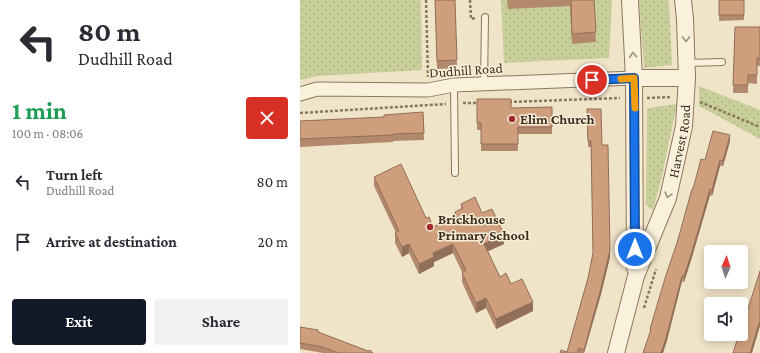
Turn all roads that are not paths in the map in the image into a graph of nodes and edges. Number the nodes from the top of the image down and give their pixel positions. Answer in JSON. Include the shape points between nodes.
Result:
{"nodes":[{"id":1,"x":630,"y":0,"type":"edge"},
{"id":2,"x":683,"y":0,"type":"edge"},
{"id":3,"x":485,"y":17,"type":"road end"},
{"id":4,"x":722,"y":62,"type":"dead end"},
{"id":5,"x":686,"y":71,"type":"junction"},
{"id":6,"x":634,"y":78,"type":"junction"},
{"id":7,"x":484,"y":84,"type":"junction"},
{"id":8,"x":454,"y":85,"type":"junction"},
{"id":9,"x":300,"y":94,"type":"edge"},
{"id":10,"x":455,"y":173,"type":"dead end"},
{"id":11,"x":636,"y":276,"type":"junction"},
{"id":12,"x":616,"y":353,"type":"edge"}],
"edges":[{"from":6,"to":1,"type":"street","name":"Harvest Road","one_way":true},
{"from":2,"to":5,"type":"street","name":"Harvest Road","one_way":true},
{"from":3,"to":7,"type":"lane"},
{"from":4,"to":5,"type":"lane"},
{"from":5,"to":6,"type":"street"},
{"from":5,"to":11,"type":"street","name":"Harvest Road","one_way":true,"via":[[684,126],[668,198]]},
{"from":6,"to":7,"type":"street","name":"Dudhill Road"},
{"from":6,"to":11,"type":"street","name":"Harvest Road"},
{"from":7,"to":8,"type":"street","name":"Dudhill Road"},
{"from":8,"to":9,"type":"street","name":"Dudhill Road","via":[[428,90],[317,89]]},
{"from":8,"to":10,"type":"lane"},
{"from":11,"to":12,"type":"street","name":"Harvest Road"}]}
